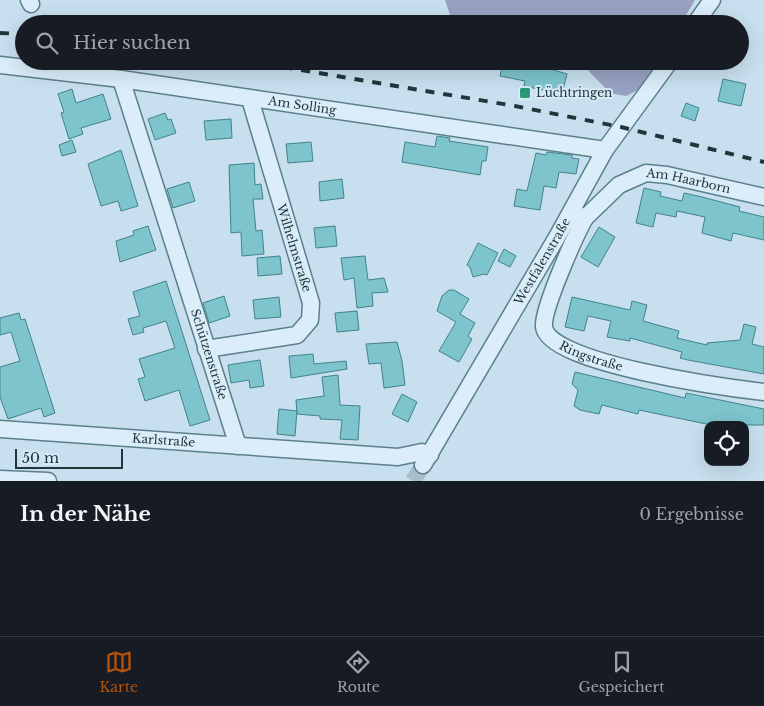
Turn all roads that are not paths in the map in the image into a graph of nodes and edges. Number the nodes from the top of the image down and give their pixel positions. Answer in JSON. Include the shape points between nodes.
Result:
{"nodes":[{"id":1,"x":712,"y":0,"type":"edge"},
{"id":2,"x":701,"y":15,"type":"edge"},
{"id":3,"x":0,"y":65,"type":"edge"},
{"id":4,"x":15,"y":67,"type":"edge"},
{"id":5,"x":43,"y":70,"type":"edge"},
{"id":6,"x":663,"y":70,"type":"edge"},
{"id":7,"x":120,"y":79,"type":"junction"},
{"id":8,"x":250,"y":99,"type":"junction"},
{"id":9,"x":605,"y":150,"type":"junction"},
{"id":10,"x":764,"y":197,"type":"edge"},
{"id":11,"x":578,"y":215,"type":"junction"},
{"id":12,"x":206,"y":349,"type":"junction"},
{"id":13,"x":764,"y":392,"type":"edge"},
{"id":14,"x":0,"y":430,"type":"edge"},
{"id":15,"x":238,"y":446,"type":"junction"},
{"id":16,"x":0,"y":479,"type":"edge"},
{"id":17,"x":48,"y":481,"type":"edge"}],
"edges":[{"from":1,"to":2,"type":"street"},
{"from":3,"to":4,"type":"street","name":"Am Solling"},
{"from":5,"to":7,"type":"street","name":"Am Solling"},
{"from":6,"to":9,"type":"street","name":"Westfalenstraße"},
{"from":7,"to":8,"type":"street","name":"Am Solling"},
{"from":7,"to":12,"type":"street","name":"Schützenstraße"},
{"from":8,"to":9,"type":"street","name":"Am Solling"},
{"from":8,"to":12,"type":"street","name":"Wilhelmstraße","via":[[311,303],[310,320],[298,335]]},
{"from":9,"to":11,"type":"street","name":"Westfalenstraße"},
{"from":10,"to":11,"type":"street","name":"Am Haarborn","via":[[646,173],[619,185]]},
{"from":11,"to":13,"type":"street","name":"Ringstraße","via":[[544,326],[547,334],[577,354],[622,367]]},
{"from":11,"to":15,"type":"street","name":"Westfalenstraße","via":[[427,460],[422,452],[398,457]]},
{"from":12,"to":15,"type":"street","name":"Schützenstraße"},
{"from":14,"to":15,"type":"street","name":"Karlstraße"},
{"from":16,"to":17,"type":"street"}]}
